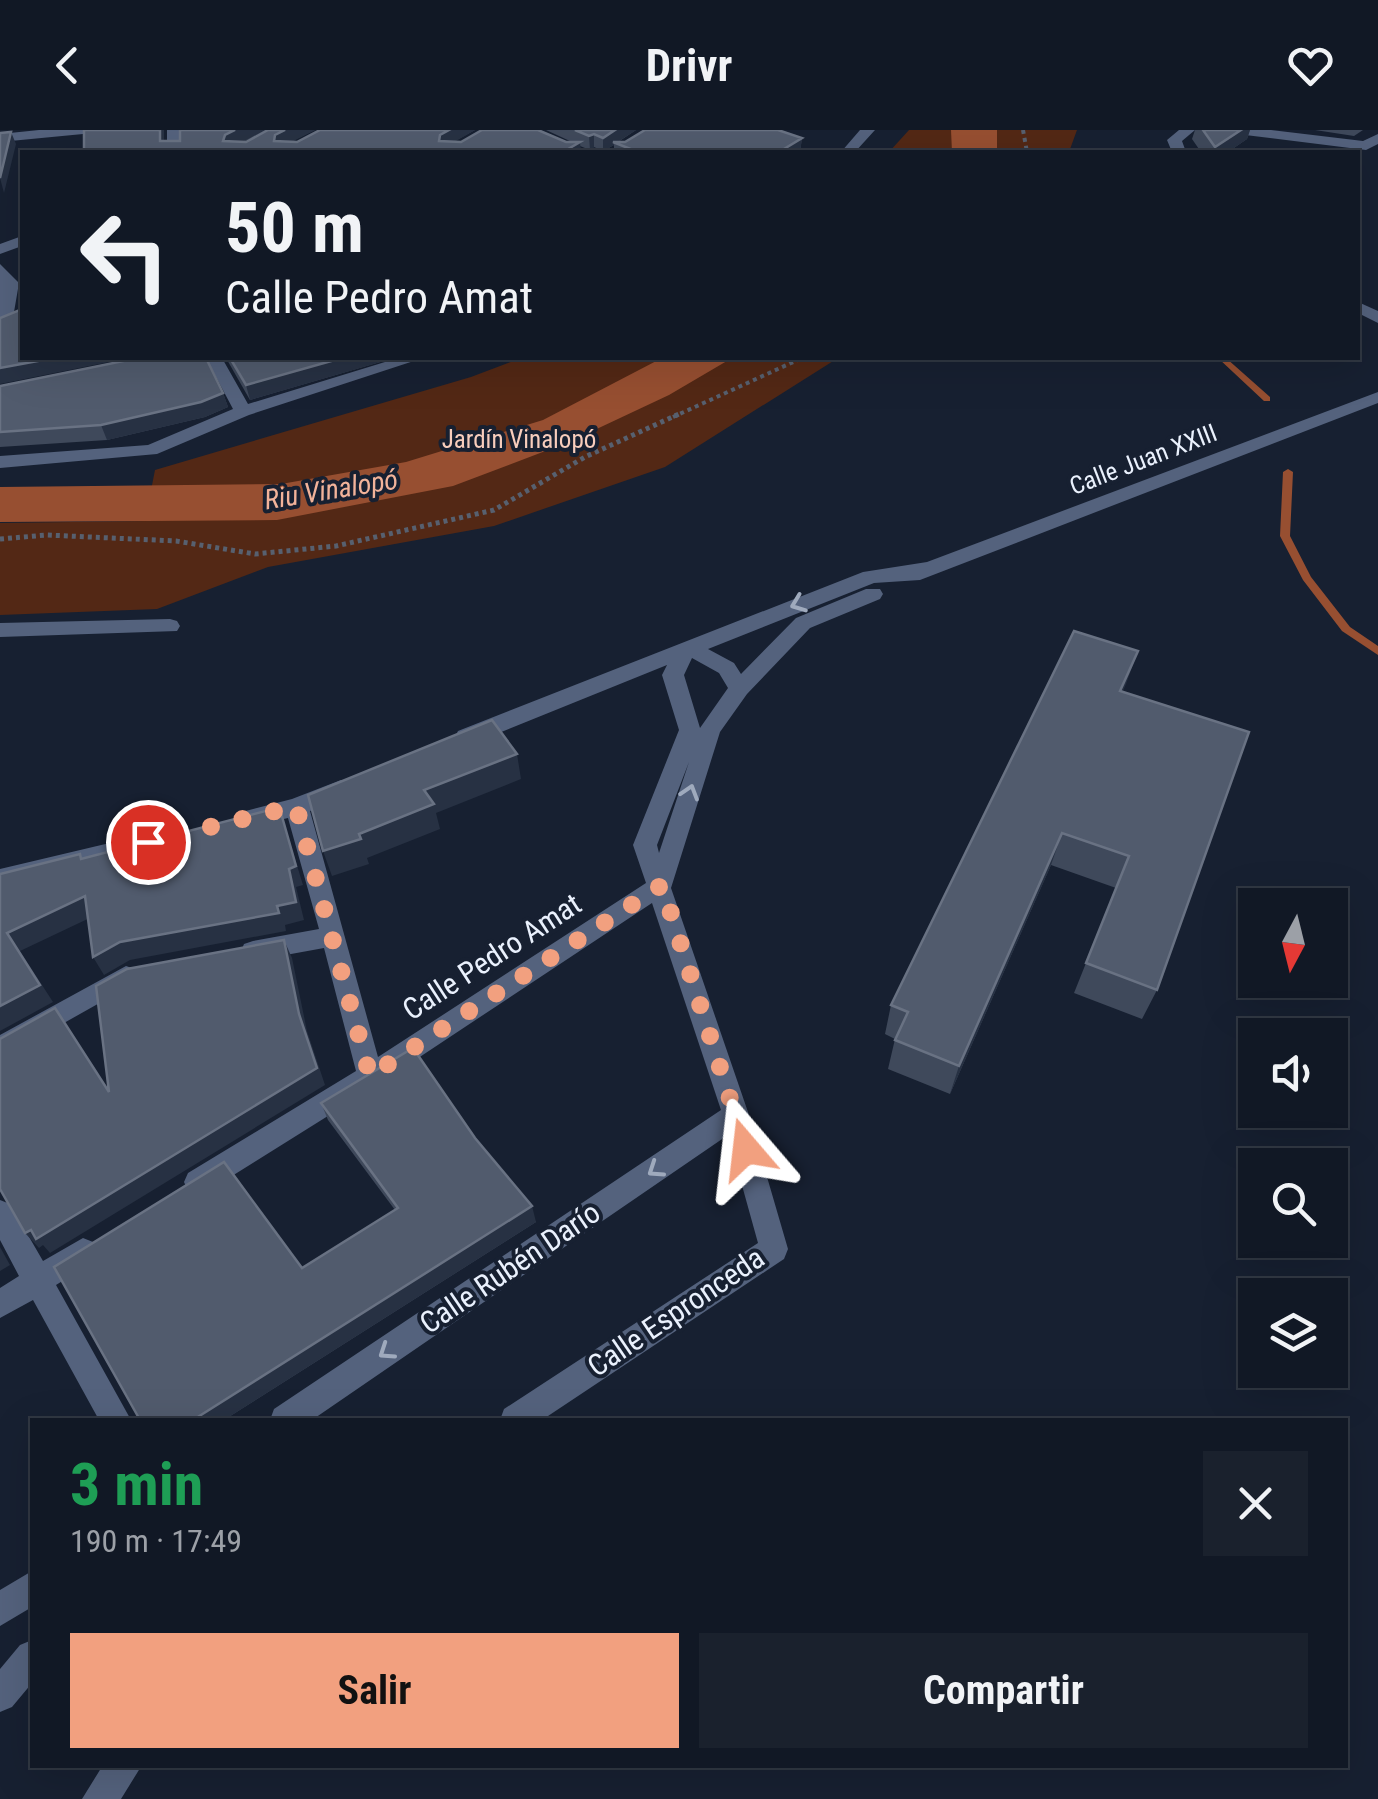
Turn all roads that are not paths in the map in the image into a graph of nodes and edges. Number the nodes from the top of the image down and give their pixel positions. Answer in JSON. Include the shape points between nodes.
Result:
{"nodes":[{"id":1,"x":83,"y":130,"type":"edge"},
{"id":2,"x":868,"y":130,"type":"edge"},
{"id":3,"x":1188,"y":130,"type":"edge"},
{"id":4,"x":1237,"y":130,"type":"edge"},
{"id":5,"x":33,"y":132,"type":"edge"},
{"id":6,"x":1278,"y":134,"type":"edge"},
{"id":7,"x":0,"y":138,"type":"edge"},
{"id":8,"x":1378,"y":138,"type":"edge"},
{"id":9,"x":850,"y":150,"type":"edge"},
{"id":10,"x":1178,"y":150,"type":"edge"},
{"id":11,"x":0,"y":269,"type":"edge"},
{"id":12,"x":0,"y":314,"type":"edge"},
{"id":13,"x":215,"y":360,"type":"edge"},
{"id":14,"x":401,"y":360,"type":"edge"},
{"id":15,"x":363,"y":366,"type":"edge"},
{"id":16,"x":1378,"y":397,"type":"edge"},
{"id":17,"x":243,"y":411,"type":"junction"},
{"id":18,"x":0,"y":462,"type":"edge"},
{"id":19,"x":925,"y":568,"type":"junction"},
{"id":20,"x":170,"y":626,"type":"dead end"},
{"id":21,"x":0,"y":630,"type":"edge"},
{"id":22,"x":686,"y":647,"type":"junction"},
{"id":23,"x":740,"y":689,"type":"junction"},
{"id":24,"x":442,"y":747,"type":"edge"},
{"id":25,"x":370,"y":776,"type":"edge"},
{"id":26,"x":296,"y":806,"type":"junction"},
{"id":27,"x":222,"y":824,"type":"edge"},
{"id":28,"x":167,"y":838,"type":"edge"},
{"id":29,"x":0,"y":878,"type":"edge"},
{"id":30,"x":662,"y":885,"type":"junction"},
{"id":31,"x":333,"y":936,"type":"junction"},
{"id":32,"x":222,"y":956,"type":"edge"},
{"id":33,"x":149,"y":970,"type":"edge"},
{"id":34,"x":0,"y":1048,"type":"edge"},
{"id":35,"x":370,"y":1076,"type":"junction"},
{"id":36,"x":736,"y":1115,"type":"junction"},
{"id":37,"x":172,"y":1198,"type":"edge"},
{"id":38,"x":0,"y":1213,"type":"edge"},
{"id":39,"x":105,"y":1239,"type":"edge"},
{"id":40,"x":39,"y":1280,"type":"junction"},
{"id":41,"x":0,"y":1304,"type":"edge"},
{"id":42,"x":115,"y":1418,"type":"edge"},
{"id":43,"x":288,"y":1418,"type":"edge"},
{"id":44,"x":518,"y":1418,"type":"edge"},
{"id":45,"x":30,"y":1589,"type":"edge"},
{"id":46,"x":0,"y":1609,"type":"edge"},
{"id":47,"x":30,"y":1659,"type":"edge"},
{"id":48,"x":0,"y":1695,"type":"edge"},
{"id":49,"x":122,"y":1768,"type":"edge"},
{"id":50,"x":100,"y":1799,"type":"edge"}],
"edges":[{"from":1,"to":5,"type":"street"},
{"from":2,"to":9,"type":"street"},
{"from":3,"to":10,"type":"street","via":[[1174,140]]},
{"from":4,"to":6,"type":"street"},
{"from":5,"to":7,"type":"street"},
{"from":6,"to":8,"type":"street","via":[[1366,146]]},
{"from":11,"to":12,"type":"street","via":[[11,283]]},
{"from":13,"to":17,"type":"street"},
{"from":14,"to":15,"type":"street"},
{"from":15,"to":17,"type":"street"},
{"from":16,"to":19,"type":"street","name":"Calle Juan XXIII"},
{"from":17,"to":18,"type":"street","via":[[150,450]]},
{"from":19,"to":22,"type":"street","one_way":true,"via":[[870,577]]},
{"from":19,"to":23,"type":"street","via":[[803,622]]},
{"from":20,"to":21,"type":"street"},
{"from":22,"to":23,"type":"street","via":[[727,668]]},
{"from":22,"to":24,"type":"street"},
{"from":22,"to":30,"type":"street","via":[[673,675],[690,730],[646,845]]},
{"from":30,"to":23,"type":"street","one_way":true,"via":[[710,730]]},
{"from":25,"to":26,"type":"street"},
{"from":26,"to":27,"type":"street"},
{"from":26,"to":31,"type":"street"},
{"from":28,"to":29,"type":"street"},
{"from":30,"to":35,"type":"street","name":"Calle Pedro Amat"},
{"from":30,"to":36,"type":"street"},
{"from":31,"to":32,"type":"street"},
{"from":31,"to":35,"type":"street"},
{"from":33,"to":34,"type":"street","via":[[130,974]]},
{"from":35,"to":37,"type":"street","name":"Calle Pedro Amat"},
{"from":36,"to":43,"type":"street","name":"Calle Rubén Darío","one_way":true},
{"from":36,"to":44,"type":"street","name":"Calle Espronceda","via":[[774,1249]]},
{"from":38,"to":40,"type":"street"},
{"from":39,"to":40,"type":"street"},
{"from":40,"to":41,"type":"street"},
{"from":40,"to":42,"type":"street"},
{"from":45,"to":46,"type":"street"},
{"from":47,"to":48,"type":"street"},
{"from":49,"to":50,"type":"street"}]}
